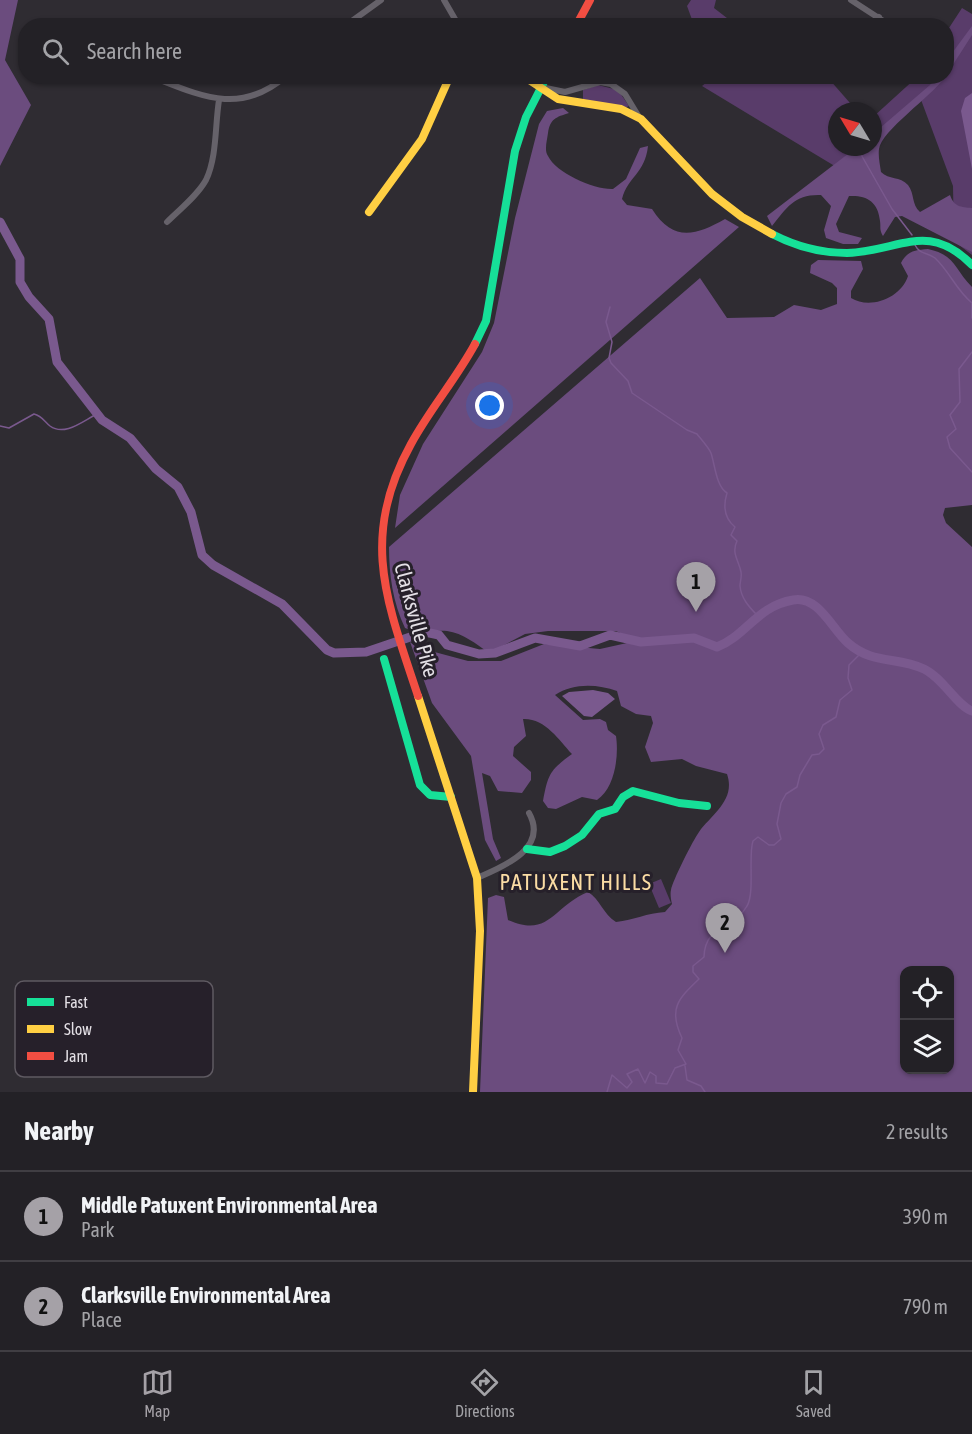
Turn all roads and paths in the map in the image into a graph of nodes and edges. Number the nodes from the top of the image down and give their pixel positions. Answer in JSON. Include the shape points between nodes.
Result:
{"nodes":[{"id":1,"x":381,"y":0,"type":"edge"},
{"id":2,"x":444,"y":0,"type":"edge"},
{"id":3,"x":590,"y":0,"type":"edge"},
{"id":4,"x":851,"y":0,"type":"edge"},
{"id":5,"x":879,"y":17,"type":"edge"},
{"id":6,"x":356,"y":18,"type":"edge"},
{"id":7,"x":454,"y":18,"type":"edge"},
{"id":8,"x":580,"y":18,"type":"edge"},
{"id":9,"x":173,"y":84,"type":"edge"},
{"id":10,"x":274,"y":84,"type":"edge"},
{"id":11,"x":446,"y":84,"type":"edge"},
{"id":12,"x":536,"y":84,"type":"edge"},
{"id":13,"x":543,"y":84,"type":"edge"},
{"id":14,"x":593,"y":84,"type":"edge"},
{"id":15,"x":611,"y":84,"type":"edge"},
{"id":16,"x":541,"y":87,"type":"junction"},
{"id":17,"x":219,"y":100,"type":"junction"},
{"id":18,"x":640,"y":117,"type":"junction"},
{"id":19,"x":369,"y":212,"type":"dead end"},
{"id":20,"x":167,"y":222,"type":"dead end"},
{"id":21,"x":972,"y":264,"type":"edge"},
{"id":22,"x":384,"y":659,"type":"dead end"},
{"id":23,"x":452,"y":797,"type":"junction"},
{"id":24,"x":707,"y":806,"type":"dead end"},
{"id":25,"x":529,"y":813,"type":"dead end"},
{"id":26,"x":527,"y":849,"type":"junction"},
{"id":27,"x":477,"y":878,"type":"junction"},
{"id":28,"x":473,"y":1092,"type":"edge"}],
"edges":[{"from":1,"to":6,"type":"street"},
{"from":2,"to":7,"type":"street"},
{"from":3,"to":8,"type":"main road"},
{"from":4,"to":5,"type":"street"},
{"from":9,"to":17,"type":"street"},
{"from":10,"to":17,"type":"street","via":[[257,96]]},
{"from":11,"to":19,"type":"main road","via":[[422,139]]},
{"from":12,"to":16,"type":"main road"},
{"from":13,"to":16,"type":"main road","name":"Clarksville Pike"},
{"from":14,"to":16,"type":"street","via":[[565,92]]},
{"from":15,"to":18,"type":"street","via":[[625,93]]},
{"from":16,"to":18,"type":"main road","via":[[556,99],[609,105]]},
{"from":16,"to":23,"type":"main road","name":"Clarksville Pike","via":[[515,151],[484,327],[406,449],[387,492],[381,522],[384,588]]},
{"from":17,"to":20,"type":"street","via":[[212,162],[206,179]]},
{"from":18,"to":21,"type":"main road","via":[[707,189],[742,216],[787,241],[811,249],[846,253],[928,239],[952,247]]},
{"from":22,"to":23,"type":"main road","via":[[420,785],[430,795]]},
{"from":23,"to":27,"type":"main road","name":"Clarksville Pike"},
{"from":24,"to":26,"type":"main road","via":[[633,791],[615,809],[599,814],[582,835],[565,846],[550,852]]},
{"from":25,"to":26,"type":"street","via":[[534,828]]},
{"from":26,"to":27,"type":"street"},
{"from":27,"to":28,"type":"main road","name":"Clarksville Pike","via":[[480,931]]}]}
